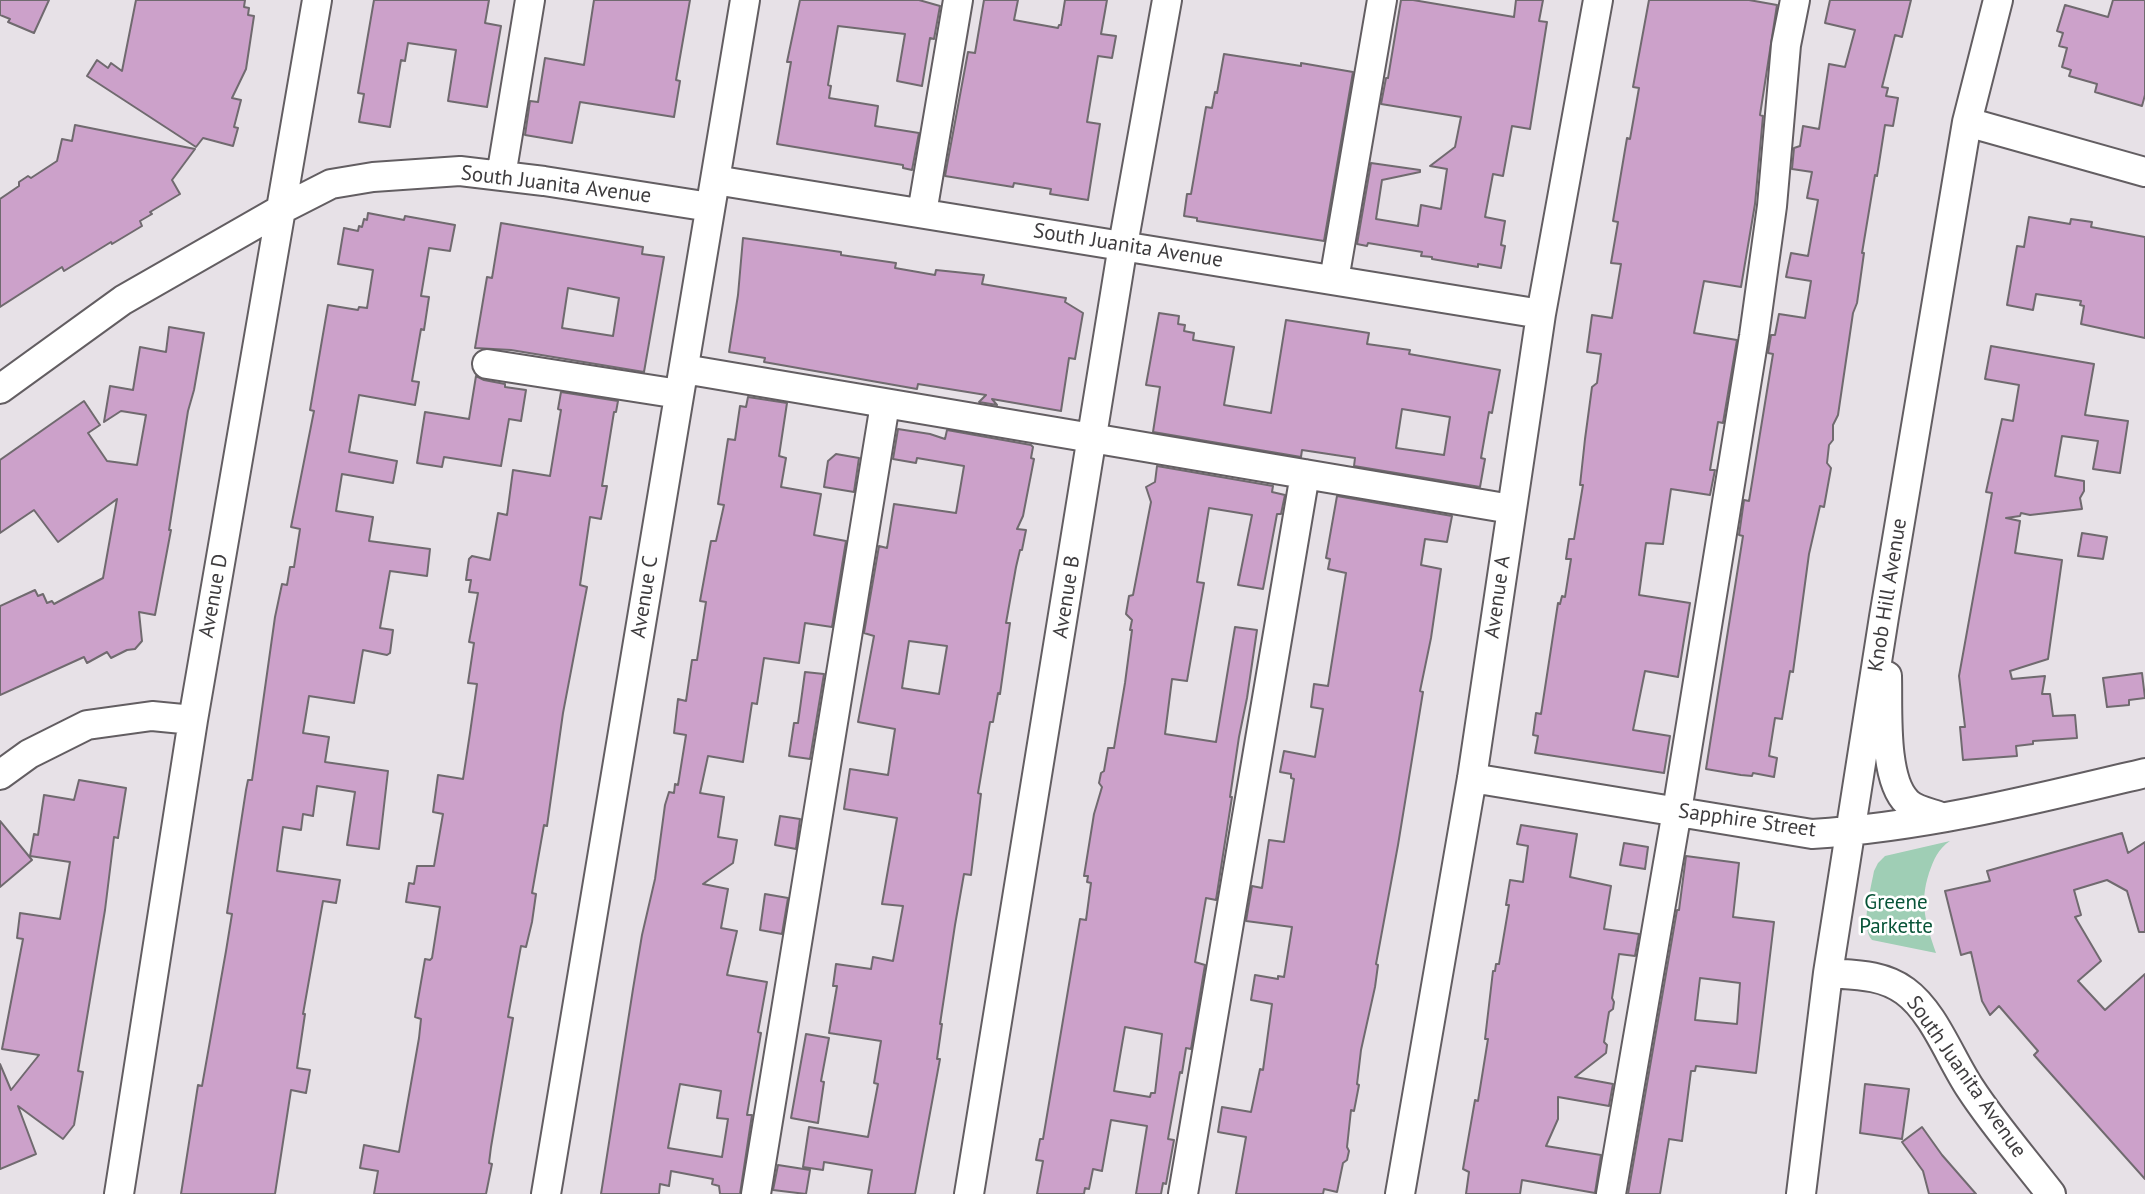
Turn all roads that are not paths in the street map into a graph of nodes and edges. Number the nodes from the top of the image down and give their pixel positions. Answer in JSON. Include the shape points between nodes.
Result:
{"nodes":[{"id":1,"x":317,"y":0,"type":"edge"},
{"id":2,"x":530,"y":0,"type":"edge"},
{"id":3,"x":745,"y":0,"type":"edge"},
{"id":4,"x":958,"y":0,"type":"edge"},
{"id":5,"x":1167,"y":0,"type":"edge"},
{"id":6,"x":1382,"y":0,"type":"edge"},
{"id":7,"x":1598,"y":0,"type":"edge"},
{"id":8,"x":1795,"y":0,"type":"edge"},
{"id":9,"x":1998,"y":0,"type":"edge"},
{"id":10,"x":1967,"y":122,"type":"junction"},
{"id":11,"x":2145,"y":172,"type":"edge"},
{"id":12,"x":501,"y":176,"type":"junction"},
{"id":13,"x":715,"y":180,"type":"junction"},
{"id":14,"x":710,"y":207,"type":"junction"},
{"id":15,"x":282,"y":209,"type":"junction"},
{"id":16,"x":922,"y":213,"type":"junction"},
{"id":17,"x":1124,"y":245,"type":"junction"},
{"id":18,"x":1334,"y":281,"type":"junction"},
{"id":19,"x":1541,"y":314,"type":"junction"},
{"id":20,"x":487,"y":364,"type":"dead end"},
{"id":21,"x":681,"y":382,"type":"junction"},
{"id":22,"x":0,"y":389,"type":"edge"},
{"id":23,"x":885,"y":404,"type":"junction"},
{"id":24,"x":1092,"y":438,"type":"junction"},
{"id":25,"x":1305,"y":474,"type":"junction"},
{"id":26,"x":1511,"y":509,"type":"junction"},
{"id":27,"x":1884,"y":617,"type":"junction"},
{"id":28,"x":192,"y":720,"type":"junction"},
{"id":29,"x":2145,"y":773,"type":"edge"},
{"id":30,"x":0,"y":775,"type":"edge"},
{"id":31,"x":1472,"y":778,"type":"junction"},
{"id":32,"x":1677,"y":811,"type":"junction"},
{"id":33,"x":1941,"y":817,"type":"junction"},
{"id":34,"x":1849,"y":831,"type":"junction"},
{"id":35,"x":1828,"y":973,"type":"junction"},
{"id":36,"x":120,"y":1194,"type":"edge"},
{"id":37,"x":546,"y":1194,"type":"edge"},
{"id":38,"x":756,"y":1194,"type":"edge"},
{"id":39,"x":969,"y":1194,"type":"edge"},
{"id":40,"x":1183,"y":1194,"type":"edge"},
{"id":41,"x":1401,"y":1194,"type":"edge"},
{"id":42,"x":1611,"y":1194,"type":"edge"},
{"id":43,"x":1801,"y":1194,"type":"edge"},
{"id":44,"x":2051,"y":1194,"type":"edge"}],
"edges":[{"from":1,"to":15,"type":"street","name":"Avenue D"},
{"from":2,"to":12,"type":"street"},
{"from":3,"to":13,"type":"street","name":"Avenue C"},
{"from":4,"to":16,"type":"street"},
{"from":5,"to":17,"type":"street","name":"Avenue B"},
{"from":6,"to":18,"type":"street"},
{"from":7,"to":19,"type":"street","name":"Avenue A"},
{"from":8,"to":32,"type":"street","via":[[1754,336]]},
{"from":9,"to":10,"type":"street","name":"Knob Hill Avenue"},
{"from":10,"to":11,"type":"street"},
{"from":10,"to":27,"type":"street","name":"Knob Hill Avenue"},
{"from":12,"to":14,"type":"street","name":"South Juanita Avenue"},
{"from":12,"to":15,"type":"street","name":"South Juanita Avenue","via":[[460,171],[373,177],[331,184]]},
{"from":13,"to":14,"type":"street","name":"Avenue C"},
{"from":13,"to":16,"type":"street","name":"South Juanita Avenue"},
{"from":14,"to":21,"type":"street","name":"Avenue C"},
{"from":15,"to":22,"type":"street","name":"South Juanita Avenue","via":[[123,300]]},
{"from":15,"to":28,"type":"street","name":"Avenue D"},
{"from":16,"to":17,"type":"street","name":"South Juanita Avenue"},
{"from":17,"to":18,"type":"street","name":"South Juanita Avenue"},
{"from":17,"to":24,"type":"street","name":"Avenue B"},
{"from":18,"to":19,"type":"street","name":"South Juanita Avenue"},
{"from":19,"to":26,"type":"street","name":"Avenue A"},
{"from":20,"to":21,"type":"street"},
{"from":21,"to":23,"type":"street"},
{"from":21,"to":37,"type":"street","name":"Avenue C"},
{"from":23,"to":24,"type":"street"},
{"from":23,"to":38,"type":"street"},
{"from":24,"to":25,"type":"street"},
{"from":24,"to":39,"type":"street","name":"Avenue B"},
{"from":25,"to":26,"type":"street"},
{"from":25,"to":40,"type":"street"},
{"from":26,"to":31,"type":"street","name":"Avenue A"},
{"from":27,"to":33,"type":"street","via":[[1890,752],[1897,790],[1908,804]]},
{"from":27,"to":34,"type":"street","name":"Knob Hill Avenue"},
{"from":28,"to":30,"type":"street","via":[[152,716],[87,724]]},
{"from":28,"to":36,"type":"street","name":"Avenue D"},
{"from":29,"to":33,"type":"street","name":"Sapphire Street"},
{"from":31,"to":32,"type":"street","name":"Sapphire Street"},
{"from":31,"to":41,"type":"street","name":"Avenue A"},
{"from":32,"to":34,"type":"street","name":"Sapphire Street","via":[[1812,834]]},
{"from":32,"to":42,"type":"street"},
{"from":33,"to":34,"type":"street","name":"Sapphire Street"},
{"from":34,"to":35,"type":"street","name":"Knob Hill Avenue"},
{"from":35,"to":43,"type":"street","name":"Knob Hill Avenue"},
{"from":35,"to":44,"type":"street","name":"South Juanita Avenue","via":[[1885,980],[1921,1006],[1970,1089]]}]}
